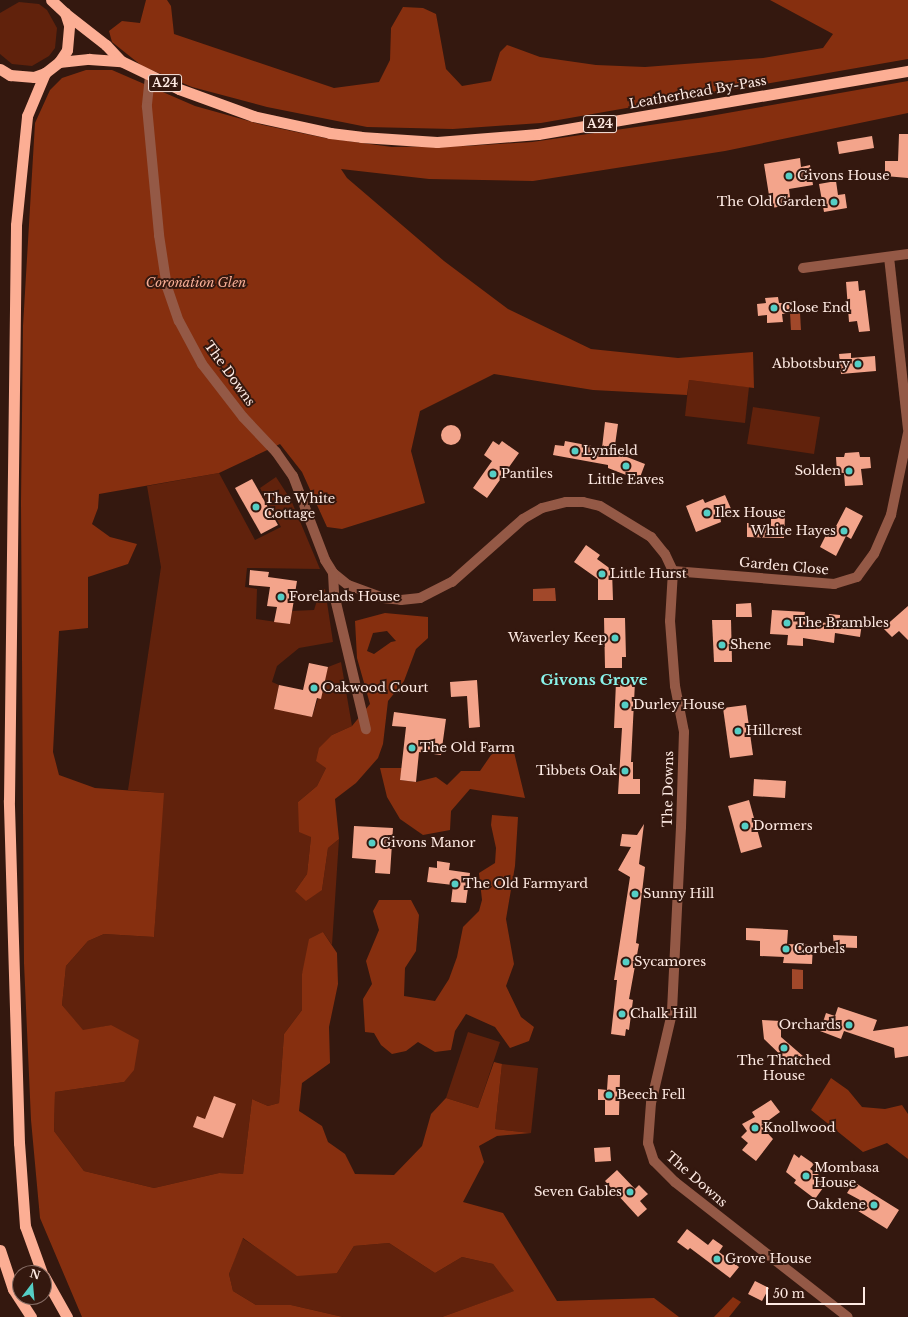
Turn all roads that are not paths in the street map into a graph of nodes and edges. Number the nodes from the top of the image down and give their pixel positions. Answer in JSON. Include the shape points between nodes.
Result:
{"nodes":[{"id":1,"x":52,"y":0,"type":"edge"},
{"id":2,"x":65,"y":13,"type":"junction"},
{"id":3,"x":121,"y":61,"type":"junction"},
{"id":4,"x":59,"y":62,"type":"junction"},
{"id":5,"x":0,"y":69,"type":"edge"},
{"id":6,"x":908,"y":71,"type":"edge"},
{"id":7,"x":45,"y":74,"type":"junction"},
{"id":8,"x":150,"y":76,"type":"junction"},
{"id":9,"x":908,"y":254,"type":"edge"},
{"id":10,"x":889,"y":257,"type":"junction"},
{"id":11,"x":803,"y":268,"type":"dead end"},
{"id":12,"x":908,"y":429,"type":"edge"},
{"id":13,"x":908,"y":434,"type":"edge"},
{"id":14,"x":673,"y":571,"type":"junction"},
{"id":15,"x":334,"y":573,"type":"junction"},
{"id":16,"x":366,"y":729,"type":"dead end"},
{"id":17,"x":0,"y":1250,"type":"edge"},
{"id":18,"x":39,"y":1265,"type":"edge"},
{"id":19,"x":52,"y":1290,"type":"edge"},
{"id":20,"x":31,"y":1317,"type":"edge"},
{"id":21,"x":67,"y":1317,"type":"edge"},
{"id":22,"x":848,"y":1317,"type":"edge"}],
"edges":[{"from":1,"to":2,"type":"highway","name":"Leatherhead By-Pass"},
{"from":2,"to":3,"type":"highway","name":"Leatherhead By-Pass","number":"A24","via":[[106,45]]},
{"from":2,"to":4,"type":"highway","via":[[70,35],[67,50]]},
{"from":3,"to":4,"type":"highway","name":"Leatherhead By-Pass","number":"A24","via":[[89,59]]},
{"from":3,"to":8,"type":"highway","name":"Leatherhead By-Pass","number":"A24"},
{"from":4,"to":7,"type":"highway"},
{"from":5,"to":7,"type":"highway","via":[[22,78]]},
{"from":6,"to":8,"type":"highway","name":"Leatherhead By-Pass","number":"A24","via":[[538,134],[437,142],[361,137],[290,125],[210,101]]},
{"from":7,"to":18,"type":"highway","via":[[27,116],[16,225],[9,800],[19,1143],[25,1226]]},
{"from":8,"to":15,"type":"street","name":"The Downs","via":[[146,107],[159,235],[167,287],[179,321],[202,364],[293,476],[325,560]]},
{"from":9,"to":10,"type":"street"},
{"from":10,"to":11,"type":"street"},
{"from":10,"to":12,"type":"street"},
{"from":13,"to":14,"type":"street","name":"Garden Close","via":[[891,515],[874,554],[857,577],[834,584]]},
{"from":14,"to":15,"type":"street","name":"The Downs","via":[[665,554],[651,537],[600,506],[566,502],[542,508],[523,519],[452,582],[420,598],[382,598],[348,585]]},
{"from":14,"to":22,"type":"street","name":"The Downs","via":[[670,621],[675,686],[684,732],[679,883],[672,1012],[651,1103],[648,1143],[654,1161],[675,1182]]},
{"from":15,"to":16,"type":"street","via":[[334,594]]},
{"from":17,"to":20,"type":"highway","via":[[13,1289]]},
{"from":19,"to":21,"type":"highway"}]}
